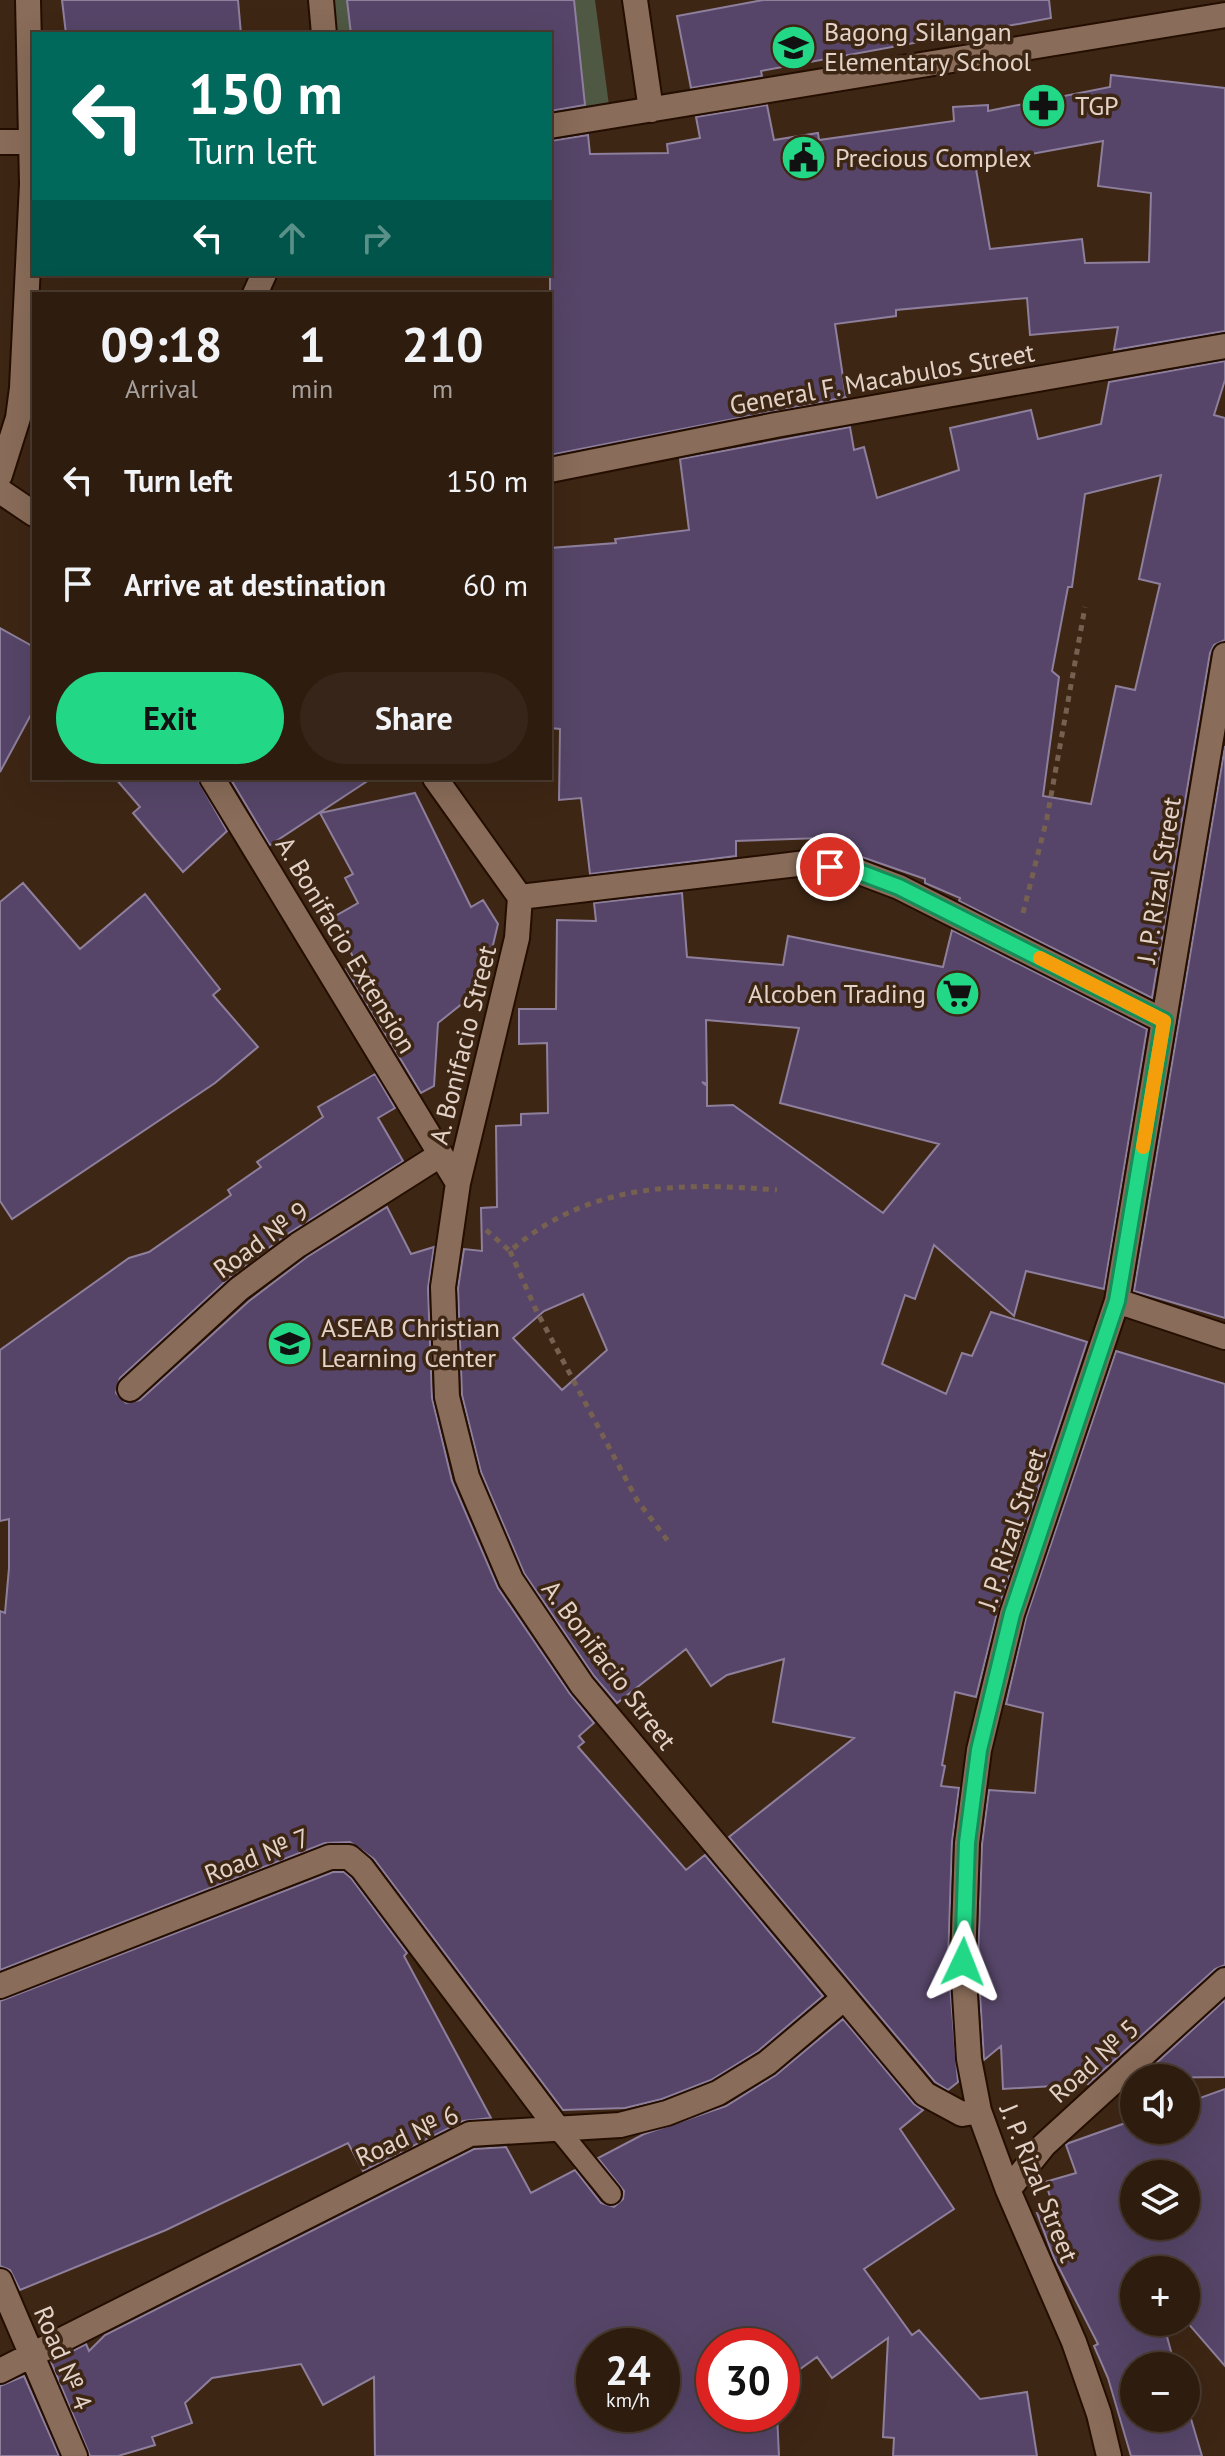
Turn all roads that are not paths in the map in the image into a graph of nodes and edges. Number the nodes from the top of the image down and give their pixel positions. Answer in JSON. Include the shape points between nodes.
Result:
{"nodes":[{"id":1,"x":28,"y":0,"type":"edge"},
{"id":2,"x":321,"y":0,"type":"edge"},
{"id":3,"x":635,"y":0,"type":"edge"},
{"id":4,"x":1225,"y":15,"type":"edge"},
{"id":5,"x":324,"y":32,"type":"edge"},
{"id":6,"x":651,"y":110,"type":"junction"},
{"id":7,"x":552,"y":126,"type":"edge"},
{"id":8,"x":0,"y":142,"type":"edge"},
{"id":9,"x":31,"y":142,"type":"junction"},
{"id":10,"x":32,"y":163,"type":"edge"},
{"id":11,"x":32,"y":203,"type":"edge"},
{"id":12,"x":1225,"y":346,"type":"edge"},
{"id":13,"x":552,"y":470,"type":"edge"},
{"id":14,"x":0,"y":475,"type":"edge"},
{"id":15,"x":0,"y":491,"type":"edge"},
{"id":16,"x":32,"y":513,"type":"edge"},
{"id":17,"x":1225,"y":655,"type":"edge"},
{"id":18,"x":213,"y":780,"type":"edge"},
{"id":19,"x":436,"y":780,"type":"edge"},
{"id":20,"x":520,"y":897,"type":"junction"},
{"id":21,"x":1164,"y":1021,"type":"junction"},
{"id":22,"x":440,"y":1155,"type":"junction"},
{"id":23,"x":458,"y":1183,"type":"junction"},
{"id":24,"x":1117,"y":1301,"type":"junction"},
{"id":25,"x":1225,"y":1337,"type":"edge"},
{"id":26,"x":130,"y":1389,"type":"dead end"},
{"id":27,"x":1225,"y":1980,"type":"edge"},
{"id":28,"x":0,"y":1986,"type":"edge"},
{"id":29,"x":843,"y":1999,"type":"junction"},
{"id":30,"x":979,"y":2111,"type":"junction"},
{"id":31,"x":559,"y":2130,"type":"junction"},
{"id":32,"x":1008,"y":2190,"type":"junction"},
{"id":33,"x":611,"y":2194,"type":"dead end"},
{"id":34,"x":0,"y":2281,"type":"edge"},
{"id":35,"x":29,"y":2356,"type":"junction"},
{"id":36,"x":0,"y":2371,"type":"edge"},
{"id":37,"x":75,"y":2456,"type":"edge"},
{"id":38,"x":1109,"y":2456,"type":"edge"}],
"edges":[{"from":1,"to":9,"type":"street"},
{"from":2,"to":5,"type":"street"},
{"from":3,"to":6,"type":"street"},
{"from":4,"to":6,"type":"street"},
{"from":6,"to":7,"type":"street"},
{"from":8,"to":9,"type":"street"},
{"from":9,"to":10,"type":"street"},
{"from":11,"to":14,"type":"street","via":[[22,388]]},
{"from":12,"to":13,"type":"street","name":"General F. Macabulos Street"},
{"from":15,"to":16,"type":"street"},
{"from":17,"to":21,"type":"street","name":"J. P. Rizal Street"},
{"from":18,"to":22,"type":"street","name":"A. Bonifacio Extension"},
{"from":19,"to":20,"type":"street"},
{"from":20,"to":21,"type":"street","via":[[806,863],[854,870],[899,887]]},
{"from":20,"to":23,"type":"street","name":"A. Bonifacio Street","via":[[517,938]]},
{"from":21,"to":24,"type":"street","name":"J. P. Rizal Street"},
{"from":22,"to":23,"type":"street","name":"A. Bonifacio Extension"},
{"from":22,"to":26,"type":"street","name":"Road № 9","via":[[239,1289]]},
{"from":23,"to":29,"type":"street","name":"A. Bonifacio Street","via":[[443,1287],[447,1397],[467,1477],[511,1580],[582,1685]]},
{"from":24,"to":25,"type":"street"},
{"from":24,"to":30,"type":"street","name":"J. P. Rizal Street","via":[[1012,1614],[979,1750],[967,1843],[963,1962],[969,2059]]},
{"from":27,"to":32,"type":"street","name":"Road № 5","via":[[1044,2145]]},
{"from":28,"to":31,"type":"street","name":"Road № 7","via":[[330,1857],[349,1857]]},
{"from":29,"to":30,"type":"street","name":"A. Bonifacio Street","via":[[925,2094],[962,2114]]},
{"from":29,"to":31,"type":"street","name":"Road № 6","via":[[767,2063],[718,2093],[620,2125]]},
{"from":30,"to":32,"type":"street","name":"J. P. Rizal Street"},
{"from":31,"to":33,"type":"lane"},
{"from":31,"to":35,"type":"street","name":"Road № 6","via":[[470,2134]]},
{"from":32,"to":38,"type":"street","name":"J. P. Rizal Street","via":[[1074,2342]]},
{"from":34,"to":35,"type":"street","name":"Road № 4"},
{"from":35,"to":36,"type":"street","name":"Road № 6"},
{"from":35,"to":37,"type":"street","name":"Road № 4"}]}
